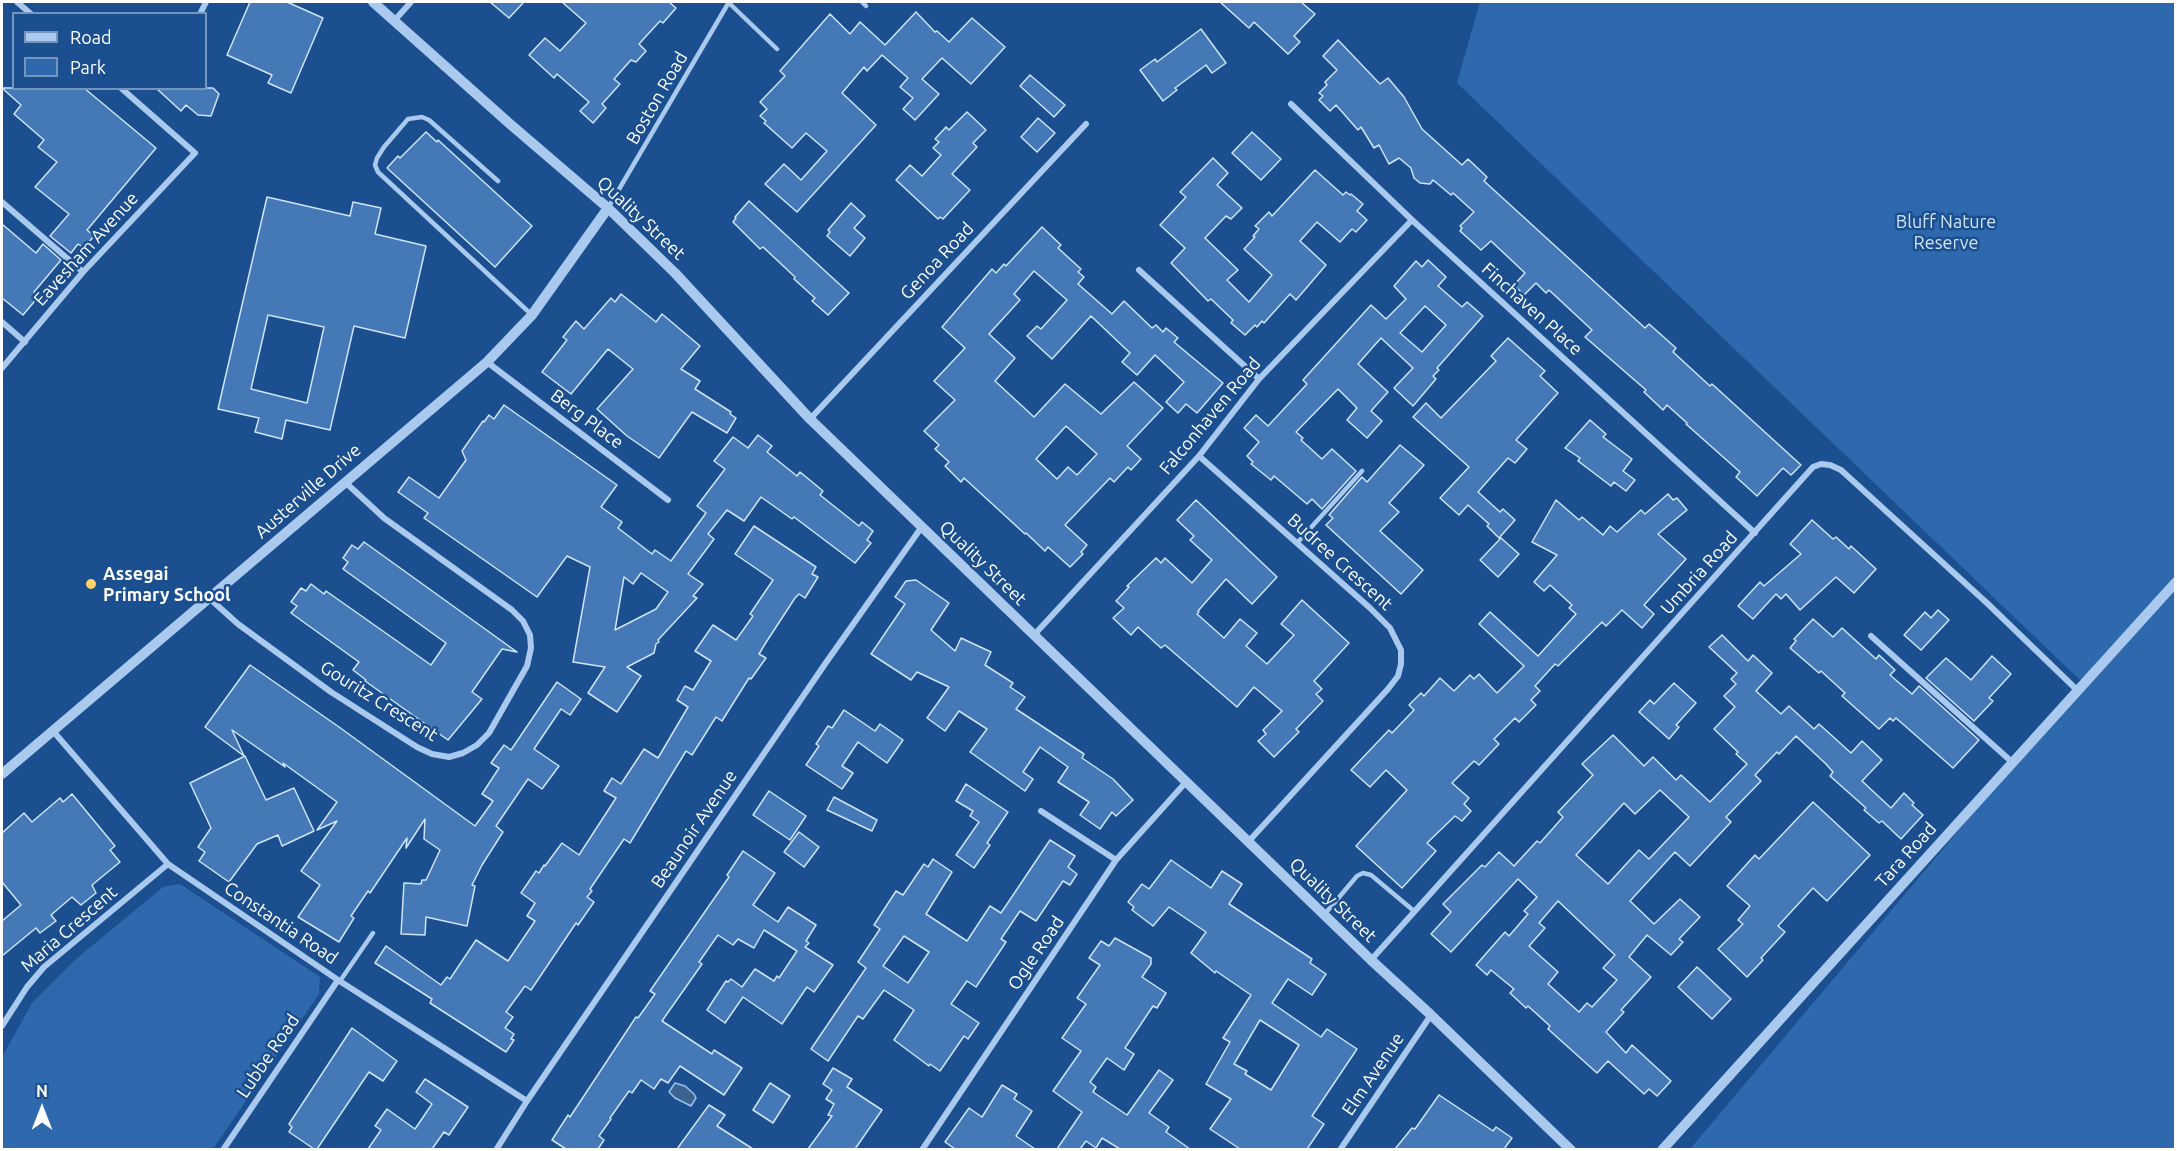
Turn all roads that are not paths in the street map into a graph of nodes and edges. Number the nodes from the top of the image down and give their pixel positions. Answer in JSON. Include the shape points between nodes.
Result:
{"nodes":[{"id":1,"x":16,"y":2,"type":"edge"},
{"id":2,"x":373,"y":2,"type":"edge"},
{"id":3,"x":411,"y":2,"type":"edge"},
{"id":4,"x":729,"y":2,"type":"edge"},
{"id":5,"x":28,"y":12,"type":"edge"},
{"id":6,"x":394,"y":21,"type":"junction"},
{"id":7,"x":777,"y":48,"type":"dead end"},
{"id":8,"x":123,"y":90,"type":"edge"},
{"id":9,"x":1291,"y":104,"type":"dead end"},
{"id":10,"x":1086,"y":124,"type":"dead end"},
{"id":11,"x":498,"y":181,"type":"dead end"},
{"id":12,"x":2,"y":202,"type":"edge"},
{"id":13,"x":608,"y":208,"type":"junction"},
{"id":14,"x":1412,"y":220,"type":"junction"},
{"id":15,"x":1139,"y":270,"type":"dead end"},
{"id":16,"x":83,"y":272,"type":"junction"},
{"id":17,"x":532,"y":315,"type":"junction"},
{"id":18,"x":2,"y":322,"type":"edge"},
{"id":19,"x":24,"y":342,"type":"junction"},
{"id":20,"x":487,"y":362,"type":"junction"},
{"id":21,"x":2,"y":368,"type":"edge"},
{"id":22,"x":1259,"y":379,"type":"junction"},
{"id":23,"x":810,"y":419,"type":"junction"},
{"id":24,"x":1199,"y":456,"type":"junction"},
{"id":25,"x":1362,"y":471,"type":"dead end"},
{"id":26,"x":345,"y":482,"type":"junction"},
{"id":27,"x":668,"y":500,"type":"dead end"},
{"id":28,"x":921,"y":528,"type":"junction"},
{"id":29,"x":1755,"y":532,"type":"junction"},
{"id":30,"x":1297,"y":543,"type":"junction"},
{"id":31,"x":2175,"y":582,"type":"edge"},
{"id":32,"x":208,"y":597,"type":"junction"},
{"id":33,"x":1034,"y":635,"type":"junction"},
{"id":34,"x":1871,"y":636,"type":"dead end"},
{"id":35,"x":2077,"y":690,"type":"junction"},
{"id":36,"x":52,"y":730,"type":"junction"},
{"id":37,"x":2012,"y":762,"type":"junction"},
{"id":38,"x":2,"y":774,"type":"edge"},
{"id":39,"x":1186,"y":782,"type":"junction"},
{"id":40,"x":1041,"y":811,"type":"dead end"},
{"id":41,"x":1249,"y":841,"type":"junction"},
{"id":42,"x":1116,"y":860,"type":"junction"},
{"id":43,"x":168,"y":864,"type":"junction"},
{"id":44,"x":1414,"y":911,"type":"junction"},
{"id":45,"x":1324,"y":915,"type":"junction"},
{"id":46,"x":373,"y":933,"type":"dead end"},
{"id":47,"x":1371,"y":960,"type":"junction"},
{"id":48,"x":339,"y":981,"type":"junction"},
{"id":49,"x":1431,"y":1015,"type":"junction"},
{"id":50,"x":2,"y":1026,"type":"edge"},
{"id":51,"x":527,"y":1101,"type":"junction"},
{"id":52,"x":223,"y":1149,"type":"edge"},
{"id":53,"x":496,"y":1149,"type":"edge"},
{"id":54,"x":922,"y":1149,"type":"edge"},
{"id":55,"x":1340,"y":1149,"type":"edge"},
{"id":56,"x":1571,"y":1149,"type":"edge"},
{"id":57,"x":1662,"y":1149,"type":"edge"}],
"edges":[{"from":1,"to":5,"type":"street"},
{"from":2,"to":6,"type":"street","name":"Quality Street"},
{"from":3,"to":6,"type":"street"},
{"from":4,"to":7,"type":"lane"},
{"from":4,"to":13,"type":"lane","name":"Boston Road"},
{"from":6,"to":13,"type":"street","name":"Quality Street"},
{"from":8,"to":16,"type":"street","name":"Eavesham Avenue","via":[[195,153]]},
{"from":9,"to":14,"type":"street","name":"Finchaven Place"},
{"from":10,"to":23,"type":"street","name":"Genoa Road"},
{"from":11,"to":17,"type":"lane","via":[[422,117],[408,119],[384,147],[375,165]]},
{"from":12,"to":16,"type":"street"},
{"from":13,"to":17,"type":"street","name":"Austerville Drive"},
{"from":13,"to":23,"type":"street","name":"Quality Street","via":[[675,273]]},
{"from":14,"to":22,"type":"street","name":"Falconhaven Road"},
{"from":14,"to":29,"type":"street","name":"Finchaven Place"},
{"from":15,"to":22,"type":"street"},
{"from":16,"to":19,"type":"street","name":"Eavesham Avenue"},
{"from":17,"to":20,"type":"street","name":"Austerville Drive"},
{"from":18,"to":19,"type":"street"},
{"from":19,"to":21,"type":"street","name":"Eavesham Avenue"},
{"from":20,"to":26,"type":"street","name":"Austerville Drive"},
{"from":20,"to":27,"type":"street","name":"Berg Place"},
{"from":22,"to":24,"type":"street","name":"Falconhaven Road"},
{"from":23,"to":28,"type":"street","name":"Quality Street"},
{"from":24,"to":30,"type":"street","name":"Budree Crescent"},
{"from":24,"to":33,"type":"street","name":"Falconhaven Road"},
{"from":25,"to":30,"type":"lane"},
{"from":26,"to":32,"type":"street","name":"Austerville Drive"},
{"from":26,"to":32,"type":"street","name":"Gouritz Crescent","via":[[384,518],[523,621],[530,635],[527,666],[489,733],[477,745],[449,757],[417,747],[331,692],[238,624]]},
{"from":28,"to":33,"type":"street","name":"Quality Street"},
{"from":28,"to":51,"type":"street","name":"Beaunoir Avenue"},
{"from":29,"to":35,"type":"street","name":"Umbria Road","via":[[1813,467],[1830,465],[1988,604]]},
{"from":29,"to":44,"type":"street","name":"Umbria Road"},
{"from":30,"to":41,"type":"street","name":"Budree Crescent","via":[[1390,628],[1401,650],[1401,664],[1388,689]]},
{"from":31,"to":35,"type":"street","name":"Tara Road"},
{"from":32,"to":36,"type":"street","name":"Austerville Drive"},
{"from":33,"to":39,"type":"street","name":"Quality Street"},
{"from":34,"to":37,"type":"street"},
{"from":35,"to":37,"type":"street","name":"Tara Road"},
{"from":36,"to":38,"type":"street","name":"Austerville Drive"},
{"from":36,"to":43,"type":"street","name":"Constantia Road"},
{"from":37,"to":57,"type":"street","name":"Tara Road"},
{"from":39,"to":41,"type":"street","name":"Quality Street"},
{"from":39,"to":42,"type":"street","name":"Ogle Road"},
{"from":40,"to":42,"type":"street"},
{"from":41,"to":45,"type":"street","name":"Quality Street"},
{"from":42,"to":54,"type":"street","name":"Ogle Road"},
{"from":43,"to":48,"type":"street","name":"Constantia Road"},
{"from":43,"to":50,"type":"street","name":"Maria Crescent","via":[[44,967]]},
{"from":44,"to":45,"type":"lane","via":[[1364,873]]},
{"from":44,"to":47,"type":"street","name":"Umbria Road"},
{"from":45,"to":47,"type":"street","name":"Quality Street"},
{"from":46,"to":48,"type":"lane"},
{"from":47,"to":49,"type":"street","name":"Quality Street"},
{"from":48,"to":51,"type":"street","name":"Constantia Road"},
{"from":48,"to":52,"type":"street","name":"Lubbe Road"},
{"from":49,"to":55,"type":"street","name":"Elm Avenue"},
{"from":49,"to":56,"type":"street","name":"Quality Street"},
{"from":51,"to":53,"type":"street","name":"Beaunoir Avenue"}]}
